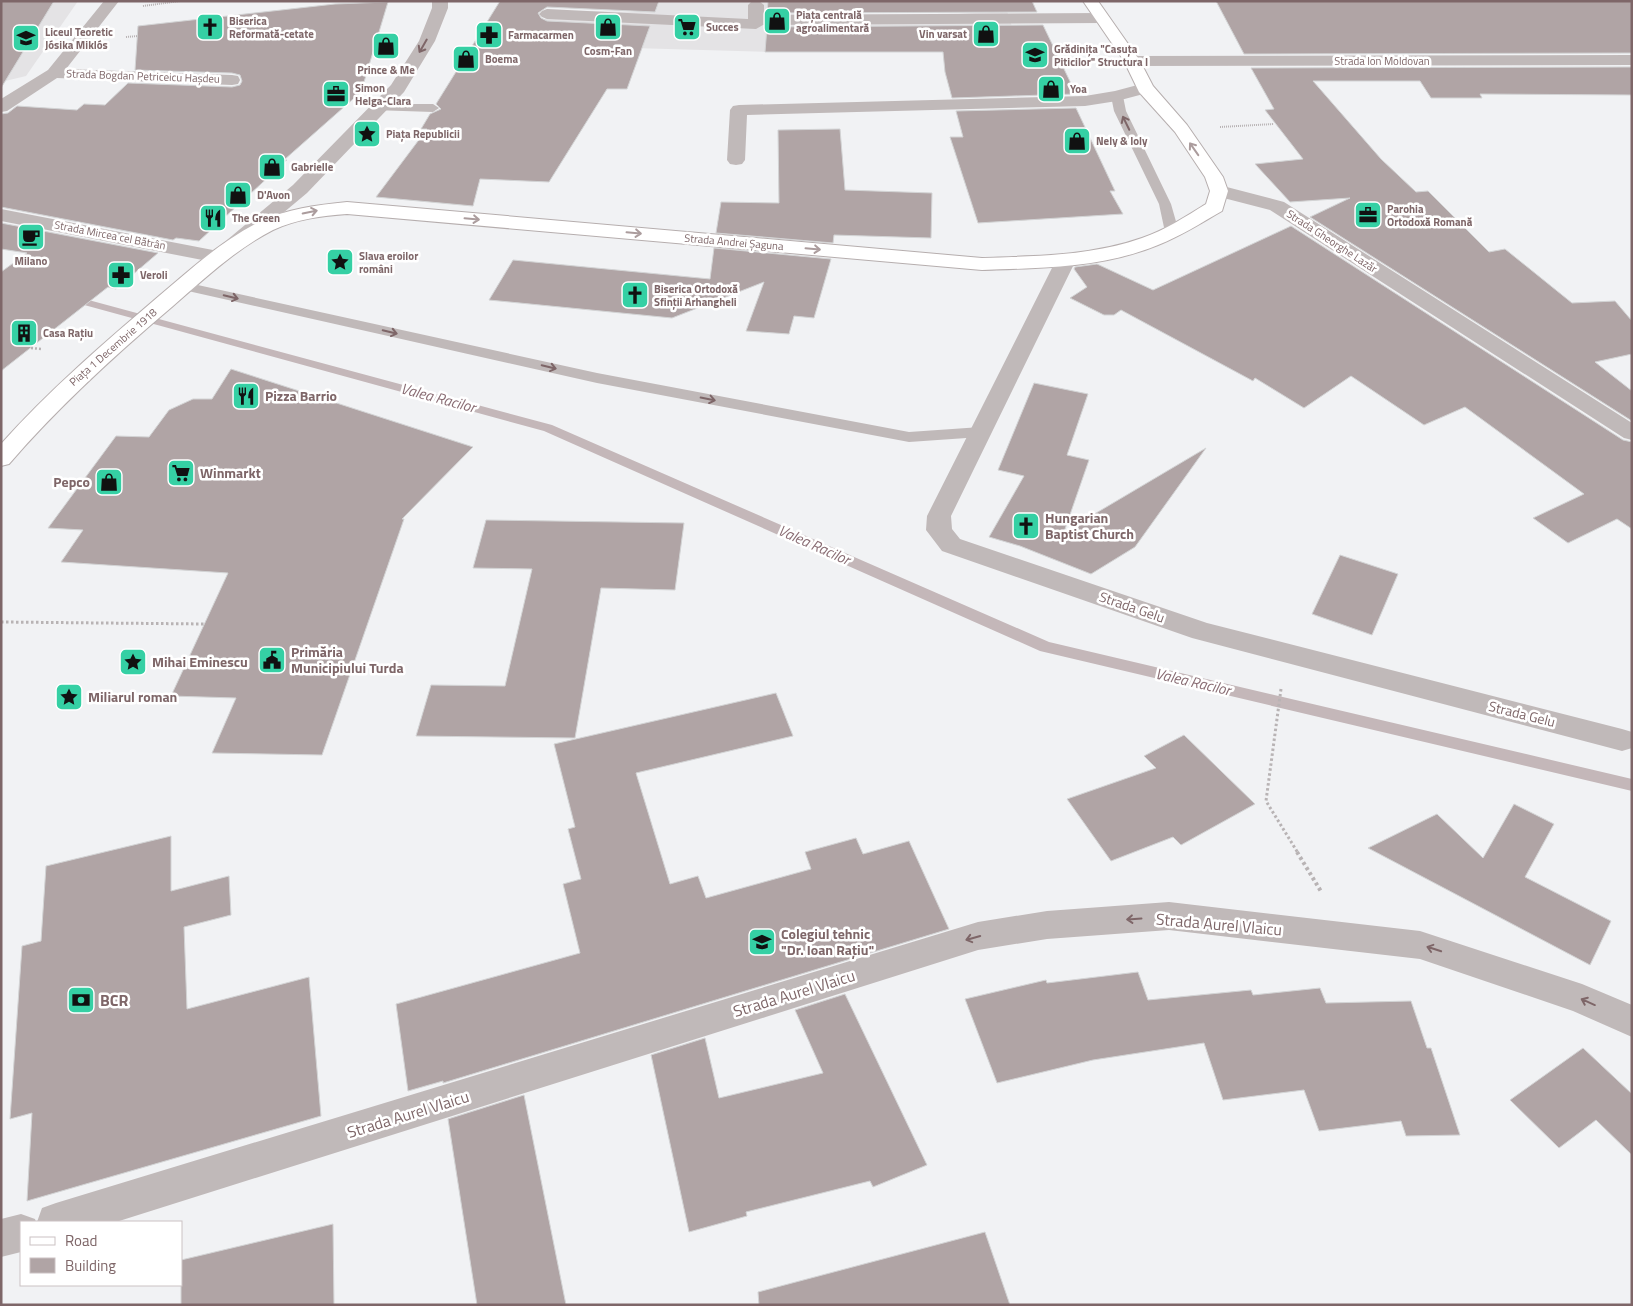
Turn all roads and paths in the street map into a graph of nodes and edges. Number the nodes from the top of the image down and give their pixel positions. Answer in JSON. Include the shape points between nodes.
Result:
{"nodes":[{"id":1,"x":112,"y":1,"type":"edge"},
{"id":2,"x":440,"y":1,"type":"edge"},
{"id":3,"x":756,"y":1,"type":"edge"},
{"id":4,"x":988,"y":1,"type":"edge"},
{"id":5,"x":1090,"y":1,"type":"edge"},
{"id":6,"x":548,"y":14,"type":"dead end"},
{"id":7,"x":995,"y":18,"type":"junction"},
{"id":8,"x":1102,"y":18,"type":"junction"},
{"id":9,"x":755,"y":20,"type":"junction"},
{"id":10,"x":1632,"y":60,"type":"edge"},
{"id":11,"x":1132,"y":61,"type":"junction"},
{"id":12,"x":54,"y":73,"type":"junction"},
{"id":13,"x":232,"y":80,"type":"dead end"},
{"id":14,"x":1145,"y":88,"type":"junction"},
{"id":15,"x":1117,"y":96,"type":"junction"},
{"id":16,"x":1,"y":108,"type":"edge"},
{"id":17,"x":377,"y":108,"type":"junction"},
{"id":18,"x":433,"y":108,"type":"dead end"},
{"id":19,"x":1274,"y":124,"type":"dead end"},
{"id":20,"x":1222,"y":127,"type":"dead end"},
{"id":21,"x":736,"y":160,"type":"dead end"},
{"id":22,"x":1219,"y":191,"type":"junction"},
{"id":23,"x":1,"y":215,"type":"edge"},
{"id":24,"x":1172,"y":232,"type":"junction"},
{"id":25,"x":225,"y":251,"type":"junction"},
{"id":26,"x":1065,"y":262,"type":"junction"},
{"id":27,"x":184,"y":286,"type":"junction"},
{"id":28,"x":31,"y":348,"type":"dead end"},
{"id":29,"x":41,"y":349,"type":"dead end"},
{"id":30,"x":980,"y":432,"type":"junction"},
{"id":31,"x":1632,"y":433,"type":"edge"},
{"id":32,"x":1,"y":459,"type":"edge"},
{"id":33,"x":1,"y":622,"type":"edge"},
{"id":34,"x":205,"y":624,"type":"dead end"},
{"id":35,"x":1283,"y":680,"type":"dead end"},
{"id":36,"x":1622,"y":740,"type":"dead end"},
{"id":37,"x":1348,"y":936,"type":"junction"},
{"id":38,"x":1632,"y":1022,"type":"edge"},
{"id":39,"x":59,"y":1221,"type":"edge"},
{"id":40,"x":20,"y":1233,"type":"edge"},
{"id":41,"x":1,"y":1238,"type":"edge"}],
"edges":[{"from":1,"to":12,"type":"street","name":"Strada Bogdan Petriceicu Hașdeu"},
{"from":2,"to":17,"type":"street","one_way":true,"via":[[427,40],[398,88]]},
{"from":3,"to":9,"type":"street"},
{"from":4,"to":7,"type":"street"},
{"from":5,"to":8,"type":"main road"},
{"from":6,"to":9,"type":"street","via":[[756,24]]},
{"from":7,"to":8,"type":"street"},
{"from":7,"to":9,"type":"street"},
{"from":8,"to":11,"type":"main road"},
{"from":10,"to":11,"type":"street","name":"Strada Ion Moldovan"},
{"from":11,"to":14,"type":"main road"},
{"from":12,"to":13,"type":"street","name":"Strada Bogdan Petriceicu Hașdeu"},
{"from":12,"to":16,"type":"street","name":"Strada Bogdan Petriceicu Hașdeu"},
{"from":14,"to":15,"type":"street"},
{"from":22,"to":14,"type":"main road","one_way":true,"via":[[1214,177],[1181,129]]},
{"from":15,"to":21,"type":"street","via":[[1073,102],[740,110]]},
{"from":24,"to":15,"type":"lane","one_way":true,"via":[[1165,204],[1120,111]]},
{"from":17,"to":18,"type":"lane"},
{"from":17,"to":25,"type":"street","via":[[300,189]]},
{"from":19,"to":20,"type":"path"},
{"from":22,"to":24,"type":"main road","name":"Strada Andrei Șaguna","via":[[1216,207]]},
{"from":22,"to":31,"type":"street","name":"Strada Gheorghe Lazăr","via":[[1277,206]]},
{"from":23,"to":25,"type":"street","name":"Strada Mircea cel Bătrân"},
{"from":24,"to":26,"type":"main road","name":"Strada Andrei Șaguna","via":[[1119,252]]},
{"from":25,"to":26,"type":"main road","name":"Strada Andrei Șaguna","one_way":true,"via":[[283,219],[312,211],[347,208],[982,264]]},
{"from":25,"to":27,"type":"main road","name":"Piața 1 Decembrie 1918"},
{"from":26,"to":30,"type":"street","name":"Strada Gelu"},
{"from":27,"to":30,"type":"lane","one_way":true,"via":[[597,378],[909,437]]},
{"from":27,"to":32,"type":"main road","name":"Piața 1 Decembrie 1918","via":[[59,394]]},
{"from":28,"to":29,"type":"path"},
{"from":30,"to":36,"type":"street","name":"Strada Gelu","via":[[939,516],[940,530],[951,545],[1202,631]]},
{"from":33,"to":34,"type":"path"},
{"from":35,"to":37,"type":"path","via":[[1266,801]]},
{"from":38,"to":37,"type":"street","name":"Strada Aurel Vlaicu","one_way":true,"via":[[1582,999],[1420,945]]},
{"from":37,"to":39,"type":"street","name":"Strada Aurel Vlaicu","one_way":true,"via":[[1169,916],[1047,925],[978,936]]},
{"from":40,"to":41,"type":"street"}]}
